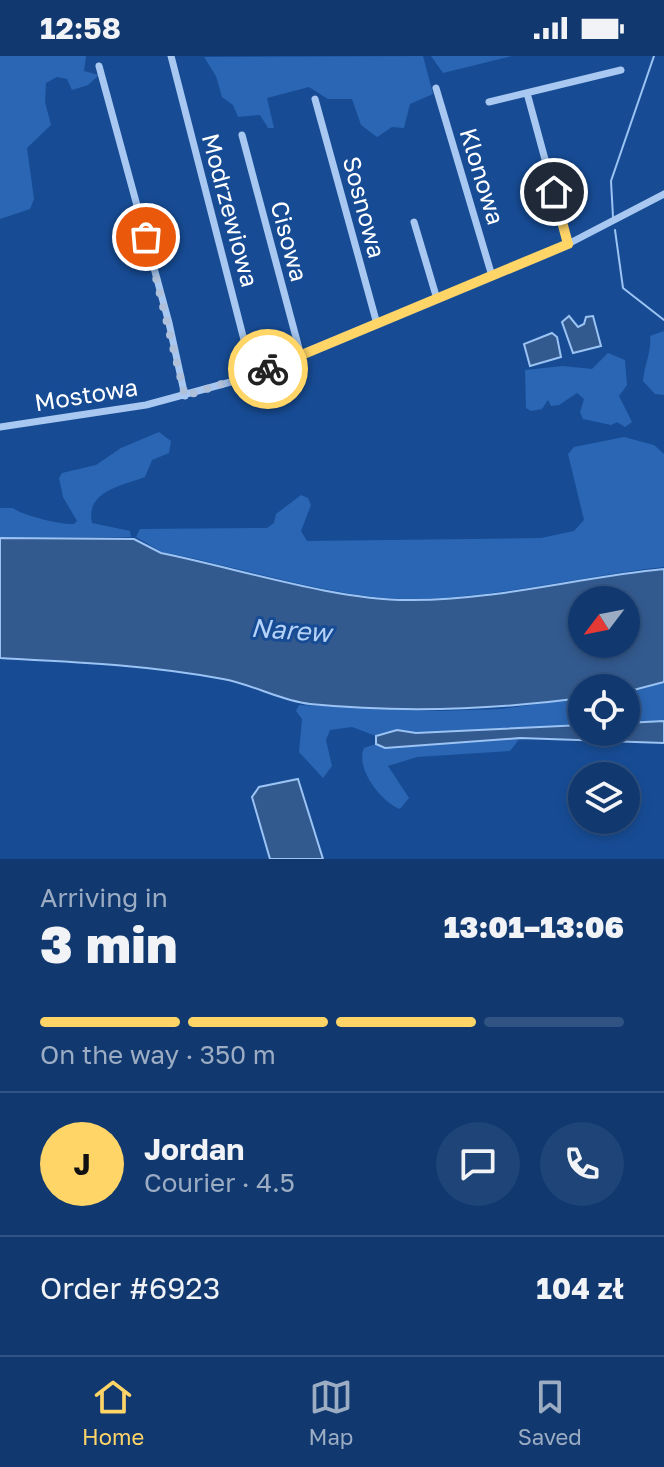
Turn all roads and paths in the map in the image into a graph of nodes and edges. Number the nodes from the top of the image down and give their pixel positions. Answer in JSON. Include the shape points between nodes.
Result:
{"nodes":[{"id":1,"x":171,"y":56,"type":"edge"},
{"id":2,"x":99,"y":66,"type":"dead end"},
{"id":3,"x":621,"y":70,"type":"dead end"},
{"id":4,"x":436,"y":88,"type":"dead end"},
{"id":5,"x":527,"y":93,"type":"junction"},
{"id":6,"x":315,"y":99,"type":"dead end"},
{"id":7,"x":489,"y":102,"type":"dead end"},
{"id":8,"x":242,"y":135,"type":"dead end"},
{"id":9,"x":664,"y":194,"type":"edge"},
{"id":10,"x":414,"y":222,"type":"dead end"},
{"id":11,"x":568,"y":244,"type":"junction"},
{"id":12,"x":492,"y":276,"type":"junction"},
{"id":13,"x":437,"y":299,"type":"junction"},
{"id":14,"x":377,"y":324,"type":"junction"},
{"id":15,"x":301,"y":356,"type":"junction"},
{"id":16,"x":253,"y":375,"type":"junction"},
{"id":17,"x":185,"y":396,"type":"junction"},
{"id":18,"x":0,"y":427,"type":"edge"}],
"edges":[{"from":1,"to":16,"type":"street","name":"Modrzewiowa"},
{"from":2,"to":17,"type":"street"},
{"from":3,"to":5,"type":"street"},
{"from":4,"to":12,"type":"street","name":"Klonowa"},
{"from":5,"to":7,"type":"street"},
{"from":5,"to":11,"type":"street"},
{"from":6,"to":14,"type":"street","name":"Sosnowa"},
{"from":8,"to":15,"type":"street","name":"Cisowa"},
{"from":9,"to":11,"type":"street","name":"Mostowa"},
{"from":10,"to":13,"type":"street"},
{"from":11,"to":12,"type":"street","name":"Mostowa"},
{"from":12,"to":13,"type":"street","name":"Mostowa"},
{"from":13,"to":14,"type":"street","name":"Mostowa"},
{"from":14,"to":15,"type":"street","name":"Mostowa"},
{"from":15,"to":16,"type":"street","name":"Mostowa"},
{"from":16,"to":17,"type":"street","name":"Mostowa"},
{"from":17,"to":18,"type":"street","name":"Mostowa"}]}
